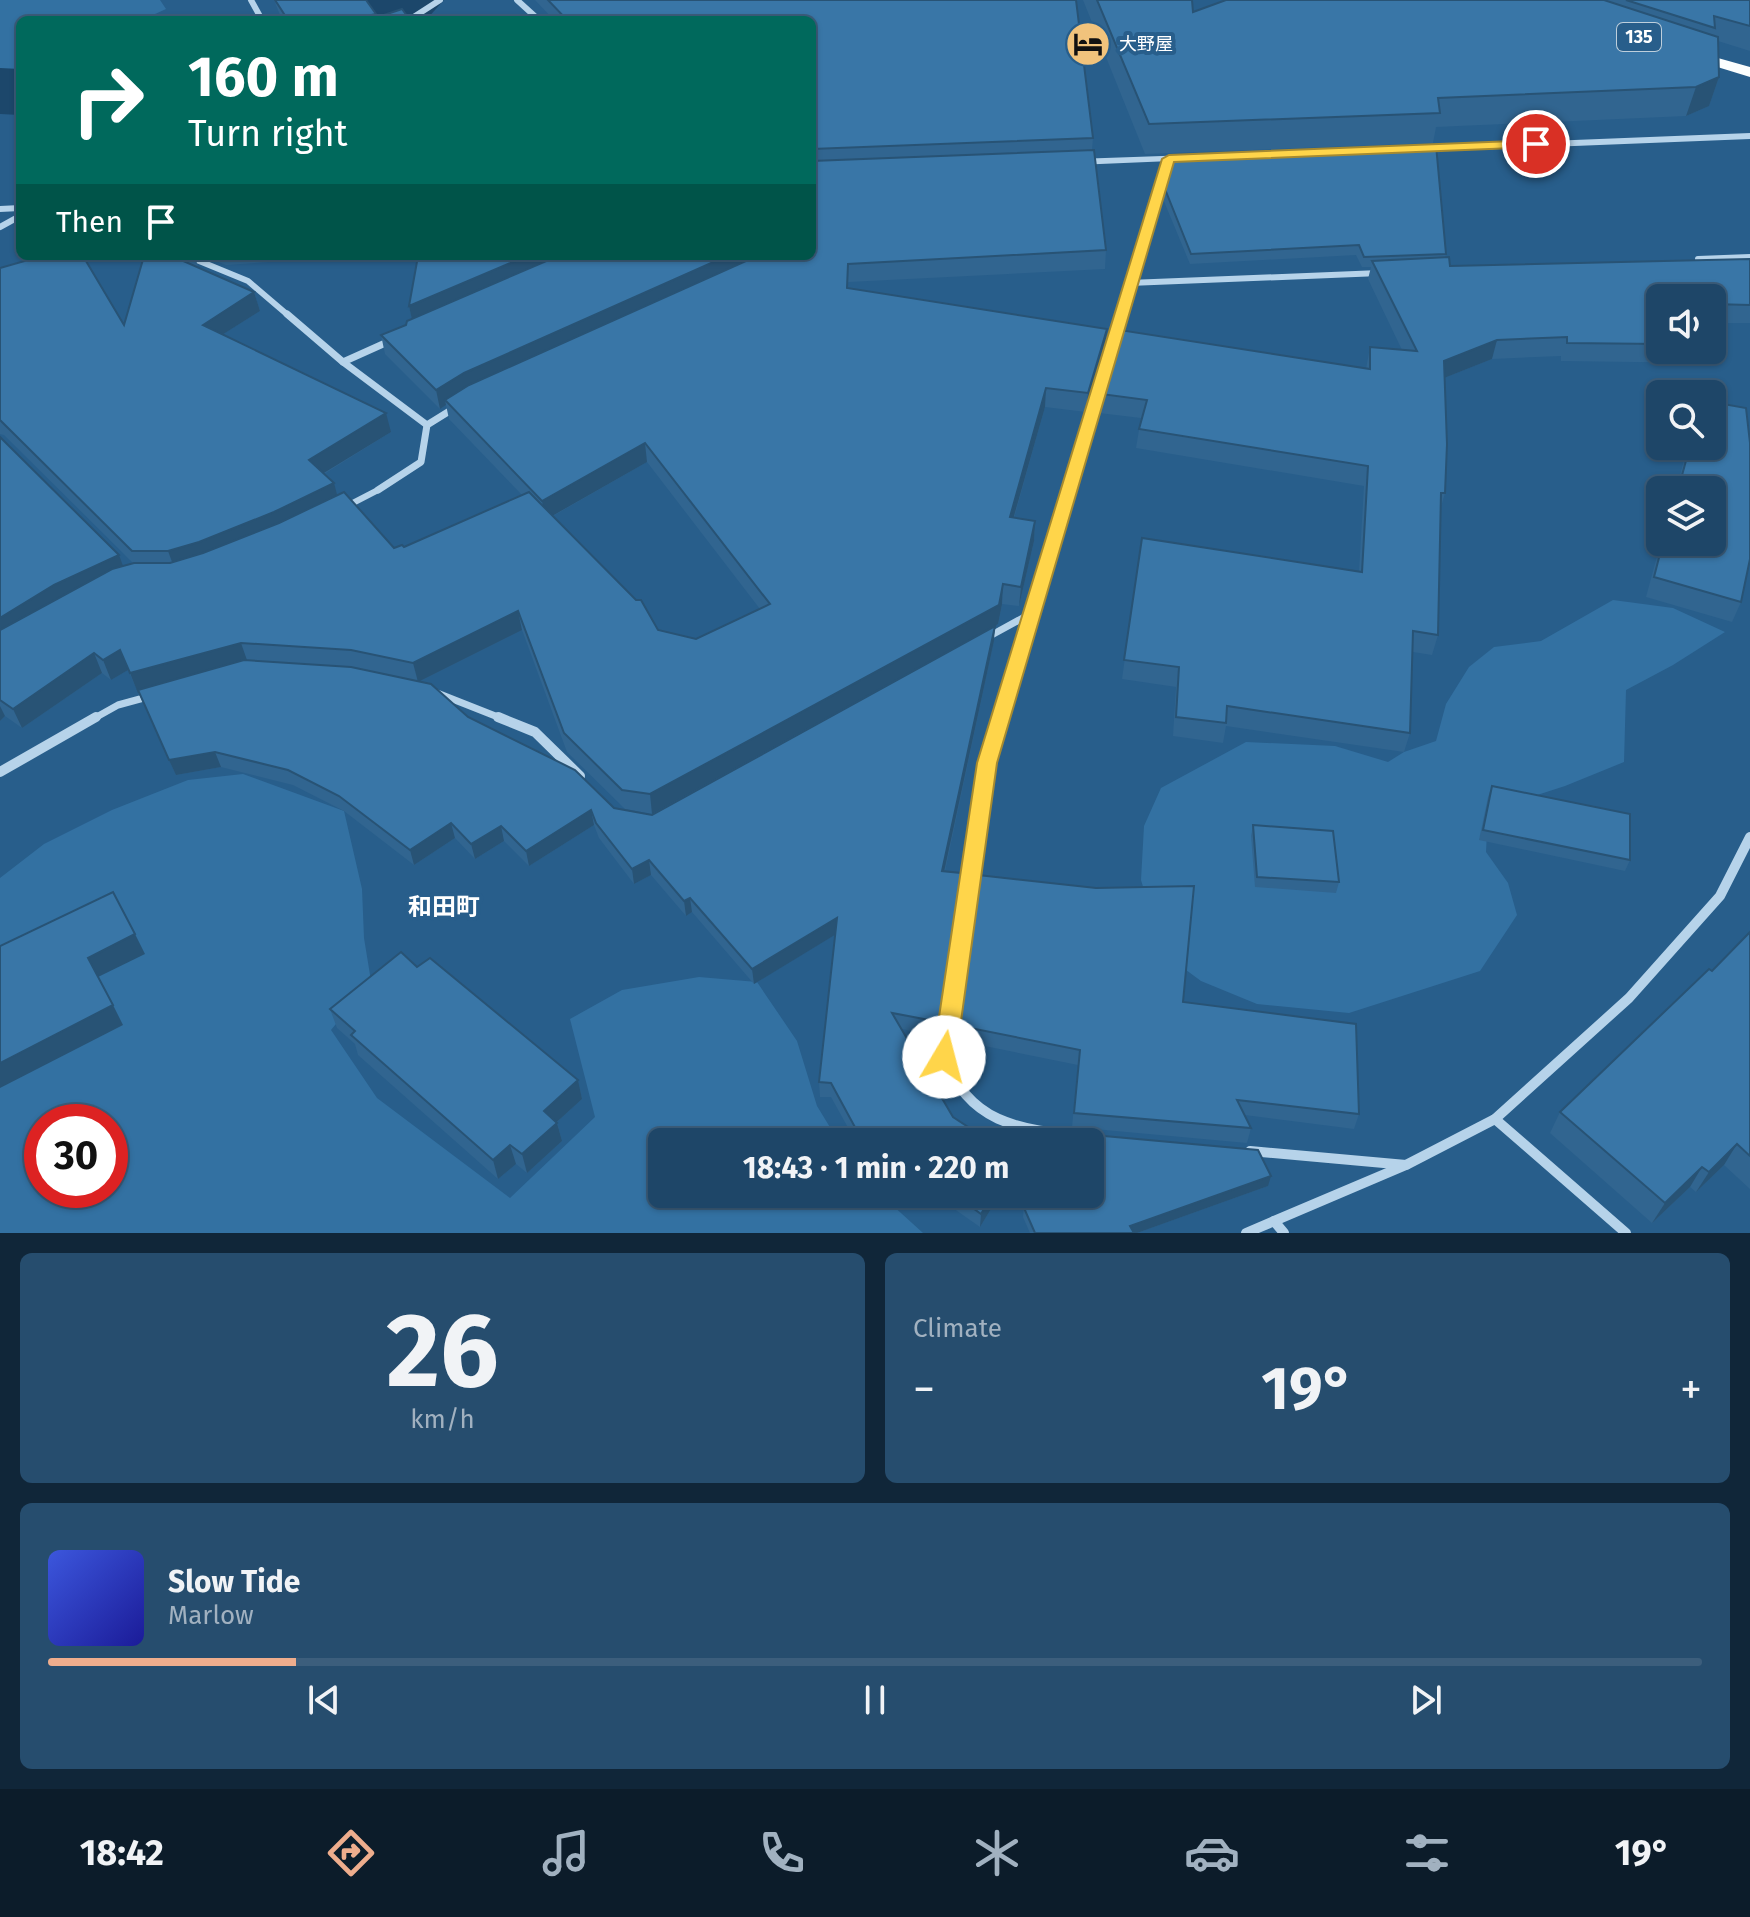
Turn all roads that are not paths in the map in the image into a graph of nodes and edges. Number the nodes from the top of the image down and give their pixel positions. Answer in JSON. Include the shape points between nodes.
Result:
{"nodes":[{"id":1,"x":440,"y":0,"type":"edge"},
{"id":2,"x":517,"y":0,"type":"edge"},
{"id":3,"x":415,"y":16,"type":"edge"},
{"id":4,"x":535,"y":16,"type":"edge"},
{"id":5,"x":1684,"y":52,"type":"edge"},
{"id":6,"x":1727,"y":66,"type":"junction"},
{"id":7,"x":1750,"y":72,"type":"edge"},
{"id":8,"x":1750,"y":84,"type":"edge"},
{"id":9,"x":1750,"y":136,"type":"edge"},
{"id":10,"x":1404,"y":149,"type":"edge"},
{"id":11,"x":1200,"y":157,"type":"edge"},
{"id":12,"x":1169,"y":159,"type":"junction"},
{"id":13,"x":1060,"y":163,"type":"edge"},
{"id":14,"x":1750,"y":257,"type":"edge"},
{"id":15,"x":197,"y":260,"type":"edge"},
{"id":16,"x":1686,"y":260,"type":"edge"},
{"id":17,"x":1384,"y":272,"type":"edge"},
{"id":18,"x":1129,"y":283,"type":"junction"},
{"id":19,"x":400,"y":337,"type":"edge"},
{"id":20,"x":343,"y":362,"type":"junction"},
{"id":21,"x":459,"y":405,"type":"edge"},
{"id":22,"x":427,"y":425,"type":"junction"},
{"id":23,"x":378,"y":490,"type":"joint"},
{"id":24,"x":337,"y":511,"type":"edge"},
{"id":25,"x":1030,"y":614,"type":"junction"},
{"id":26,"x":974,"y":645,"type":"edge"},
{"id":27,"x":414,"y":688,"type":"edge"},
{"id":28,"x":161,"y":693,"type":"edge"},
{"id":29,"x":0,"y":772,"type":"edge"},
{"id":30,"x":589,"y":785,"type":"edge"},
{"id":31,"x":1750,"y":837,"type":"edge"},
{"id":32,"x":1495,"y":1119,"type":"junction"},
{"id":33,"x":1021,"y":1128,"type":"edge"},
{"id":34,"x":1233,"y":1149,"type":"edge"},
{"id":35,"x":1406,"y":1165,"type":"junction"},
{"id":36,"x":1274,"y":1221,"type":"junction"},
{"id":37,"x":1246,"y":1233,"type":"edge"},
{"id":38,"x":1284,"y":1233,"type":"edge"},
{"id":39,"x":1626,"y":1233,"type":"edge"}],
"edges":[{"from":1,"to":3,"type":"street"},
{"from":2,"to":4,"type":"street"},
{"from":5,"to":6,"type":"highway","number":"135"},
{"from":6,"to":7,"type":"highway","number":"135"},
{"from":6,"to":8,"type":"highway"},
{"from":9,"to":10,"type":"street"},
{"from":11,"to":12,"type":"street"},
{"from":12,"to":13,"type":"street"},
{"from":12,"to":18,"type":"street"},
{"from":14,"to":16,"type":"street"},
{"from":15,"to":20,"type":"street","via":[[248,281]]},
{"from":17,"to":18,"type":"street"},
{"from":18,"to":25,"type":"street"},
{"from":19,"to":20,"type":"street"},
{"from":20,"to":22,"type":"street"},
{"from":21,"to":22,"type":"street"},
{"from":22,"to":23,"type":"street","via":[[421,462]]},
{"from":23,"to":24,"type":"lane"},
{"from":25,"to":26,"type":"street"},
{"from":25,"to":33,"type":"street","via":[[987,763],[944,1057],[957,1088],[990,1117]]},
{"from":27,"to":30,"type":"street","via":[[444,694],[535,732]]},
{"from":28,"to":29,"type":"street","via":[[118,705]]},
{"from":31,"to":32,"type":"street","via":[[1720,896],[1629,998]]},
{"from":32,"to":35,"type":"street"},
{"from":32,"to":39,"type":"street"},
{"from":34,"to":35,"type":"street"},
{"from":35,"to":36,"type":"street"},
{"from":36,"to":37,"type":"street"},
{"from":36,"to":38,"type":"street"}]}
